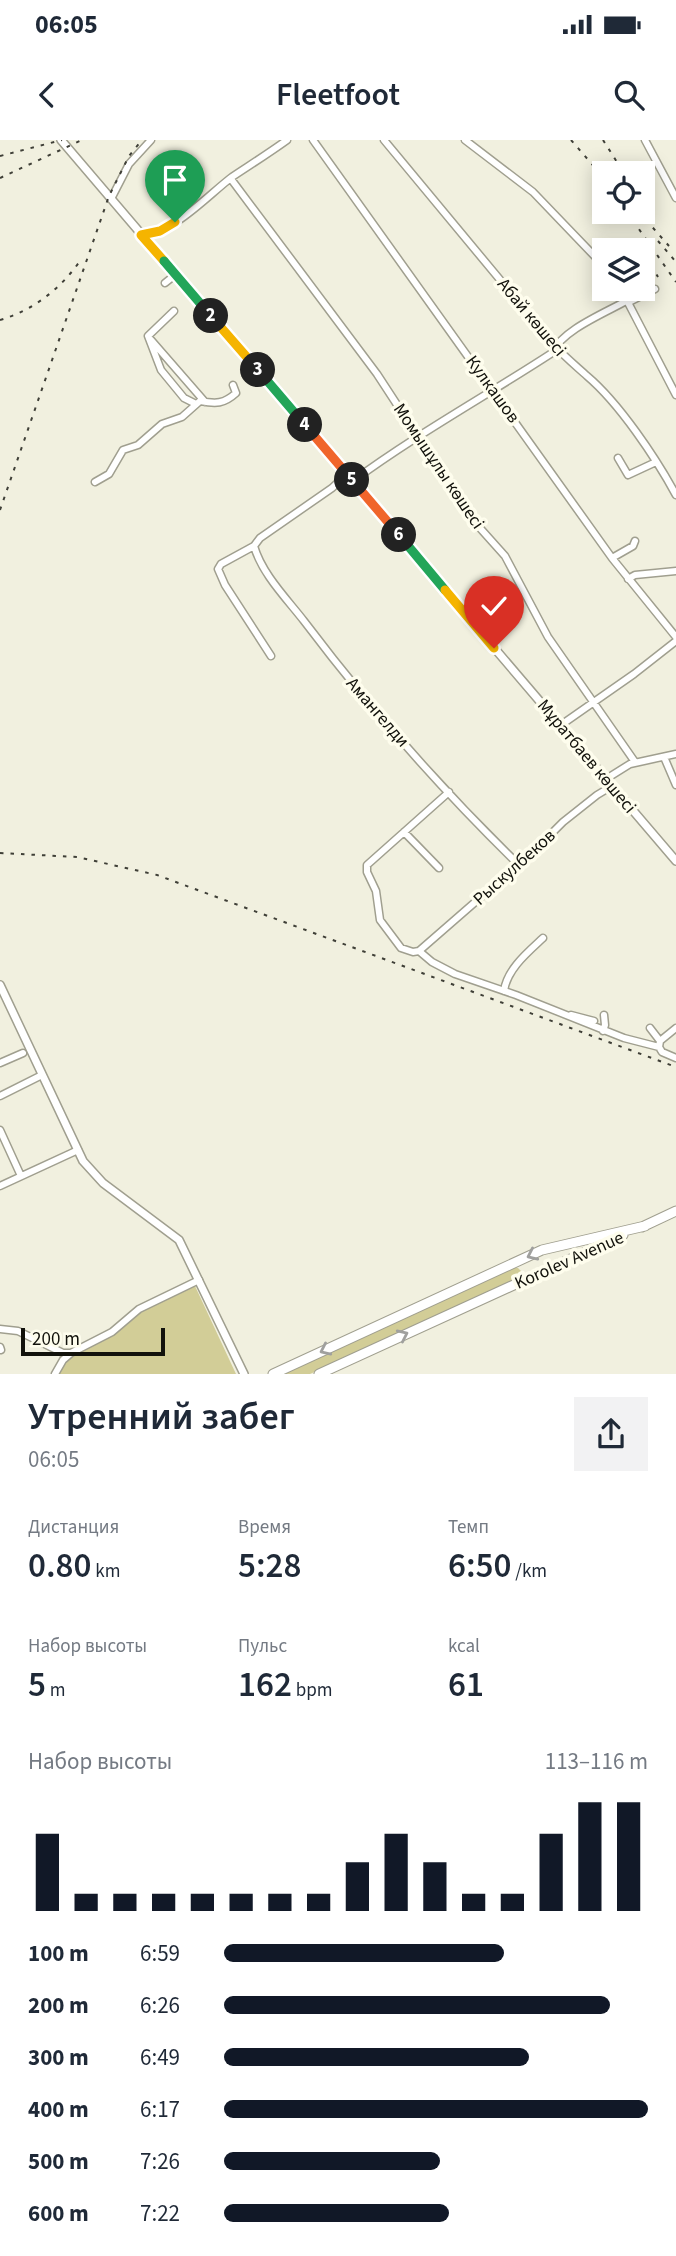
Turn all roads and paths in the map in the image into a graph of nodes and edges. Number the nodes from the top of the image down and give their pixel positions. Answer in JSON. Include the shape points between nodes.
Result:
{"nodes":[{"id":1,"x":61,"y":140,"type":"edge"},
{"id":2,"x":151,"y":140,"type":"edge"},
{"id":3,"x":287,"y":140,"type":"edge"},
{"id":4,"x":313,"y":140,"type":"edge"},
{"id":5,"x":384,"y":140,"type":"edge"},
{"id":6,"x":465,"y":140,"type":"edge"},
{"id":7,"x":645,"y":140,"type":"edge"},
{"id":8,"x":230,"y":178,"type":"junction"},
{"id":9,"x":676,"y":198,"type":"edge"},
{"id":10,"x":111,"y":200,"type":"junction"},
{"id":11,"x":141,"y":235,"type":"junction"},
{"id":12,"x":592,"y":253,"type":"edge"},
{"id":13,"x":176,"y":275,"type":"junction"},
{"id":14,"x":165,"y":283,"type":"dead end"},
{"id":15,"x":628,"y":301,"type":"joint"},
{"id":16,"x":174,"y":311,"type":"dead end"},
{"id":17,"x":148,"y":336,"type":"junction"},
{"id":18,"x":555,"y":346,"type":"junction"},
{"id":19,"x":233,"y":385,"type":"dead end"},
{"id":20,"x":494,"y":390,"type":"junction"},
{"id":21,"x":676,"y":395,"type":"edge"},
{"id":22,"x":205,"y":402,"type":"junction"},
{"id":23,"x":196,"y":404,"type":"junction"},
{"id":24,"x":418,"y":436,"type":"junction"},
{"id":25,"x":618,"y":458,"type":"dead end"},
{"id":26,"x":656,"y":462,"type":"junction"},
{"id":27,"x":347,"y":474,"type":"junction"},
{"id":28,"x":353,"y":481,"type":"junction"},
{"id":29,"x":95,"y":482,"type":"dead end"},
{"id":30,"x":676,"y":495,"type":"edge"},
{"id":31,"x":635,"y":541,"type":"dead end"},
{"id":32,"x":254,"y":546,"type":"junction"},
{"id":33,"x":612,"y":558,"type":"junction"},
{"id":34,"x":676,"y":570,"type":"edge"},
{"id":35,"x":628,"y":579,"type":"junction"},
{"id":36,"x":675,"y":635,"type":"edge"},
{"id":37,"x":271,"y":656,"type":"dead end"},
{"id":38,"x":593,"y":703,"type":"junction"},
{"id":39,"x":561,"y":724,"type":"junction"},
{"id":40,"x":676,"y":754,"type":"edge"},
{"id":41,"x":664,"y":757,"type":"junction"},
{"id":42,"x":635,"y":762,"type":"junction"},
{"id":43,"x":606,"y":779,"type":"junction"},
{"id":44,"x":676,"y":785,"type":"edge"},
{"id":45,"x":612,"y":786,"type":"junction"},
{"id":46,"x":449,"y":792,"type":"junction"},
{"id":47,"x":404,"y":832,"type":"junction"},
{"id":48,"x":676,"y":861,"type":"edge"},
{"id":49,"x":519,"y":865,"type":"junction"},
{"id":50,"x":439,"y":868,"type":"dead end"},
{"id":51,"x":542,"y":938,"type":"dead end"},
{"id":52,"x":419,"y":951,"type":"junction"},
{"id":53,"x":0,"y":985,"type":"edge"},
{"id":54,"x":504,"y":991,"type":"junction"},
{"id":55,"x":604,"y":1015,"type":"dead end"},
{"id":56,"x":566,"y":1016,"type":"junction"},
{"id":57,"x":594,"y":1021,"type":"dead end"},
{"id":58,"x":650,"y":1028,"type":"dead end"},
{"id":59,"x":676,"y":1028,"type":"edge"},
{"id":60,"x":603,"y":1031,"type":"junction"},
{"id":61,"x":659,"y":1044,"type":"junction"},
{"id":62,"x":23,"y":1053,"type":"dead end"},
{"id":63,"x":676,"y":1058,"type":"edge"},
{"id":64,"x":0,"y":1063,"type":"edge"},
{"id":65,"x":42,"y":1075,"type":"junction"},
{"id":66,"x":0,"y":1096,"type":"edge"},
{"id":67,"x":0,"y":1130,"type":"edge"},
{"id":68,"x":78,"y":1150,"type":"junction"},
{"id":69,"x":21,"y":1176,"type":"junction"},
{"id":70,"x":0,"y":1185,"type":"edge"},
{"id":71,"x":676,"y":1211,"type":"edge"},
{"id":72,"x":645,"y":1226,"type":"junction"},
{"id":73,"x":199,"y":1280,"type":"junction"},
{"id":74,"x":0,"y":1329,"type":"edge"},
{"id":75,"x":71,"y":1353,"type":"junction"},
{"id":76,"x":55,"y":1374,"type":"edge"},
{"id":77,"x":244,"y":1374,"type":"edge"},
{"id":78,"x":273,"y":1374,"type":"edge"},
{"id":79,"x":319,"y":1374,"type":"edge"}],
"edges":[{"from":1,"to":10,"type":"street","name":"Мұратбаев көшесі"},
{"from":2,"to":10,"type":"street","via":[[129,164]]},
{"from":3,"to":8,"type":"street"},
{"from":4,"to":20,"type":"street","name":"Кулкашов"},
{"from":5,"to":18,"type":"street","name":"Абай көшесі"},
{"from":6,"to":12,"type":"street","via":[[533,192]]},
{"from":7,"to":9,"type":"street"},
{"from":8,"to":11,"type":"street","via":[[175,222]]},
{"from":8,"to":24,"type":"street","name":"Момышұлы көшесі"},
{"from":10,"to":11,"type":"street","name":"Мұратбаев көшесі"},
{"from":11,"to":13,"type":"street","name":"Мұратбаев көшесі"},
{"from":13,"to":14,"type":"street"},
{"from":13,"to":27,"type":"street","name":"Мұратбаев көшесі"},
{"from":15,"to":18,"type":"street"},
{"from":15,"to":21,"type":"street"},
{"from":16,"to":17,"type":"street"},
{"from":17,"to":22,"type":"street"},
{"from":17,"to":23,"type":"street","via":[[160,370],[184,398]]},
{"from":18,"to":20,"type":"street","via":[[552,353]]},
{"from":18,"to":26,"type":"street","name":"Абай көшесі","via":[[604,393]]},
{"from":19,"to":22,"type":"street","via":[[236,393],[226,401]]},
{"from":20,"to":24,"type":"street"},
{"from":20,"to":33,"type":"street","name":"Кулкашов"},
{"from":22,"to":23,"type":"street"},
{"from":23,"to":29,"type":"street","via":[[138,445],[123,450],[109,474]]},
{"from":24,"to":28,"type":"street"},
{"from":24,"to":38,"type":"street","name":"Момышұлы көшесі","via":[[471,518],[505,556],[548,636]]},
{"from":25,"to":26,"type":"street","via":[[628,475]]},
{"from":26,"to":30,"type":"street","name":"Абай көшесі"},
{"from":27,"to":28,"type":"street","name":"Мұратбаев көшесі"},
{"from":27,"to":32,"type":"street"},
{"from":28,"to":39,"type":"street","name":"Мұратбаев көшесі"},
{"from":31,"to":33,"type":"street"},
{"from":32,"to":37,"type":"street","via":[[219,566],[218,574]]},
{"from":32,"to":46,"type":"street","name":"Амангелди","via":[[273,580],[365,700]]},
{"from":33,"to":35,"type":"street","name":"Кулкашов"},
{"from":34,"to":35,"type":"street"},
{"from":35,"to":36,"type":"street","name":"Кулкашов"},
{"from":36,"to":38,"type":"street"},
{"from":38,"to":39,"type":"street"},
{"from":38,"to":42,"type":"street","name":"Момышұлы көшесі"},
{"from":39,"to":43,"type":"street","name":"Мұратбаев көшесі"},
{"from":40,"to":41,"type":"street"},
{"from":41,"to":42,"type":"street"},
{"from":41,"to":44,"type":"street"},
{"from":42,"to":43,"type":"street"},
{"from":43,"to":45,"type":"street","name":"Мұратбаев көшесі"},
{"from":45,"to":48,"type":"street","name":"Мұратбаев көшесі"},
{"from":45,"to":49,"type":"street","name":"Рыскулбеков","via":[[573,814]]},
{"from":46,"to":47,"type":"street"},
{"from":46,"to":49,"type":"street","name":"Амангелди"},
{"from":47,"to":50,"type":"street"},
{"from":47,"to":52,"type":"street","via":[[368,863],[367,872],[382,925],[401,948]]},
{"from":49,"to":52,"type":"street","name":"Рыскулбеков"},
{"from":51,"to":54,"type":"street","via":[[508,977]]},
{"from":52,"to":54,"type":"street","via":[[454,974]]},
{"from":53,"to":65,"type":"street"},
{"from":54,"to":56,"type":"street"},
{"from":55,"to":60,"type":"street"},
{"from":56,"to":57,"type":"street"},
{"from":56,"to":60,"type":"street"},
{"from":58,"to":61,"type":"street"},
{"from":59,"to":61,"type":"street"},
{"from":60,"to":61,"type":"street"},
{"from":61,"to":63,"type":"street","via":[[662,1052]]},
{"from":62,"to":64,"type":"street"},
{"from":65,"to":66,"type":"street"},
{"from":65,"to":68,"type":"street"},
{"from":67,"to":69,"type":"street"},
{"from":68,"to":69,"type":"street"},
{"from":68,"to":73,"type":"street","via":[[93,1175],[175,1235]]},
{"from":69,"to":70,"type":"street"},
{"from":71,"to":72,"type":"main road"},
{"from":72,"to":78,"type":"main road","name":"Korolev Avenue","one_way":true,"via":[[542,1250]]},
{"from":79,"to":72,"type":"main road","name":"Korolev Avenue","one_way":true},
{"from":73,"to":75,"type":"street","via":[[139,1309],[112,1332]]},
{"from":73,"to":77,"type":"street"},
{"from":74,"to":75,"type":"street","via":[[18,1331]]},
{"from":75,"to":76,"type":"street"}]}
